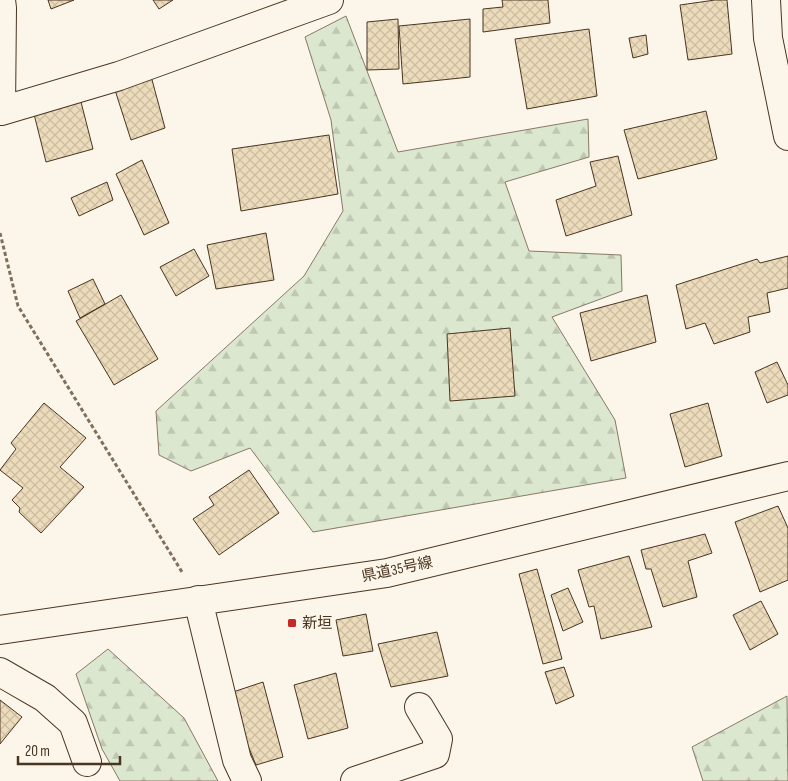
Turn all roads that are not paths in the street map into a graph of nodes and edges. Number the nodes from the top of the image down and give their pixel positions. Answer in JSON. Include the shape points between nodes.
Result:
{"nodes":[{"id":1,"x":1,"y":0,"type":"edge"},
{"id":2,"x":329,"y":0,"type":"edge"},
{"id":3,"x":766,"y":0,"type":"edge"},
{"id":4,"x":788,"y":136,"type":"edge"},
{"id":5,"x":788,"y":476,"type":"edge"},
{"id":6,"x":198,"y":600,"type":"junction"},
{"id":7,"x":0,"y":629,"type":"edge"},
{"id":8,"x":0,"y":672,"type":"edge"},
{"id":9,"x":419,"y":707,"type":"dead end"},
{"id":10,"x":87,"y":762,"type":"dead end"},
{"id":11,"x":248,"y":781,"type":"edge"},
{"id":12,"x":355,"y":781,"type":"edge"}],
"edges":[{"from":1,"to":2,"type":"street","via":[[1,111],[119,76]]},
{"from":3,"to":4,"type":"street","via":[[768,38]]},
{"from":5,"to":6,"type":"street","name":"県道35号線","via":[[387,573]]},
{"from":6,"to":7,"type":"street","name":"県道35号線"},
{"from":6,"to":11,"type":"street","via":[[237,760]]},
{"from":8,"to":10,"type":"street","via":[[45,698],[73,723]]},
{"from":9,"to":12,"type":"street","via":[[438,739],[435,754]]}]}
